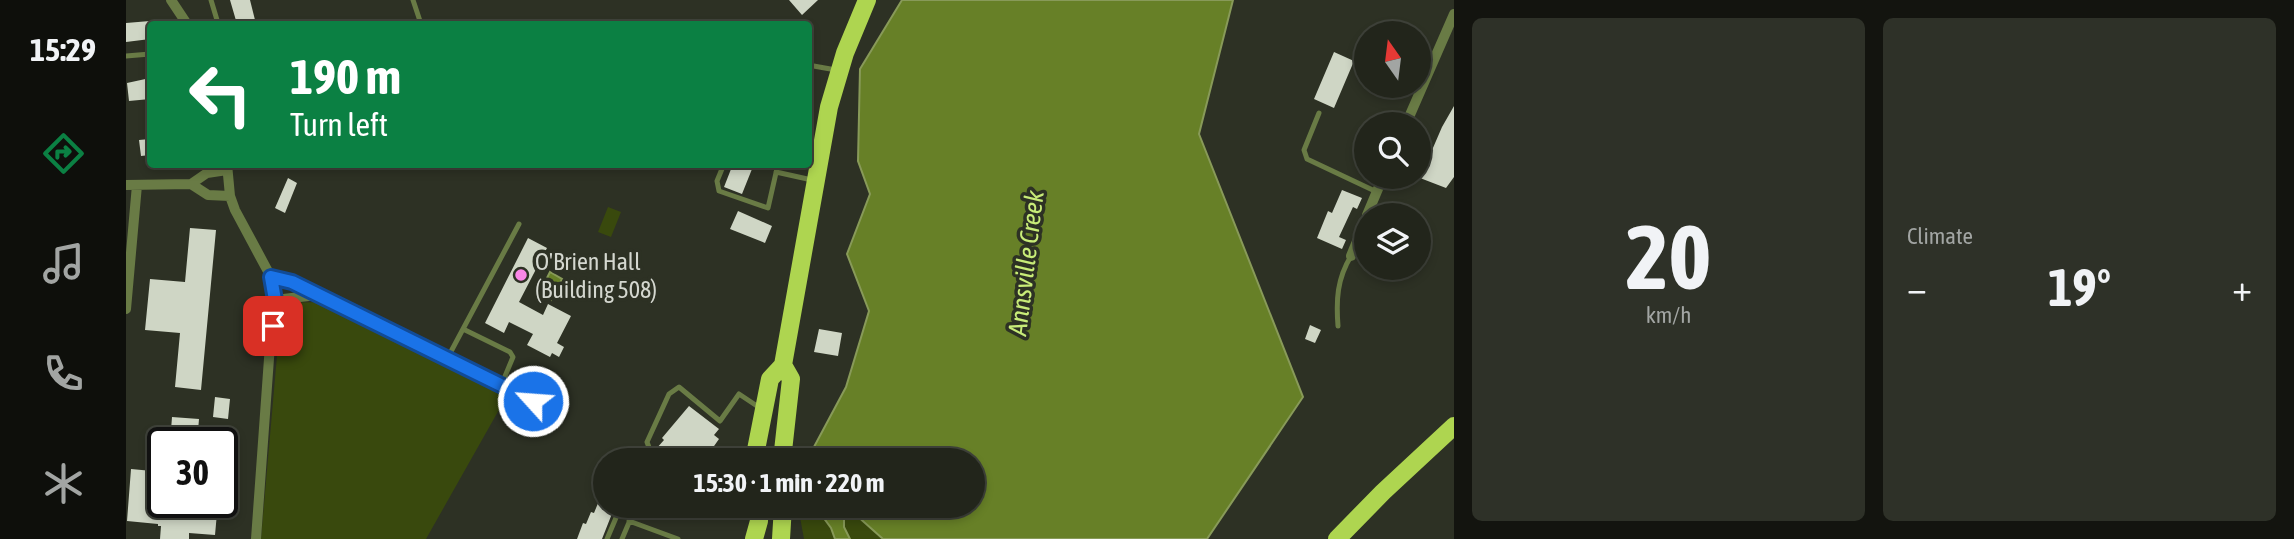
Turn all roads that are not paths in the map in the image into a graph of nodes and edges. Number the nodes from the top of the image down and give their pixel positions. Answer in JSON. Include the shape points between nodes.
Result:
{"nodes":[{"id":1,"x":171,"y":0,"type":"edge"},
{"id":2,"x":211,"y":0,"type":"edge"},
{"id":3,"x":412,"y":0,"type":"edge"},
{"id":4,"x":867,"y":0,"type":"edge"},
{"id":5,"x":1454,"y":14,"type":"edge"},
{"id":6,"x":185,"y":21,"type":"edge"},
{"id":7,"x":217,"y":21,"type":"edge"},
{"id":8,"x":420,"y":21,"type":"edge"},
{"id":9,"x":147,"y":54,"type":"edge"},
{"id":10,"x":126,"y":56,"type":"edge"},
{"id":11,"x":812,"y":66,"type":"edge"},
{"id":12,"x":839,"y":70,"type":"junction"},
{"id":13,"x":1411,"y":112,"type":"edge"},
{"id":14,"x":1320,"y":113,"type":"dead end"},
{"id":15,"x":224,"y":168,"type":"edge"},
{"id":16,"x":227,"y":168,"type":"edge"},
{"id":17,"x":722,"y":168,"type":"edge"},
{"id":18,"x":777,"y":168,"type":"edge"},
{"id":19,"x":776,"y":172,"type":"junction"},
{"id":20,"x":815,"y":181,"type":"junction"},
{"id":21,"x":191,"y":184,"type":"junction"},
{"id":22,"x":132,"y":185,"type":"edge"},
{"id":23,"x":1378,"y":189,"type":"edge"},
{"id":24,"x":1377,"y":192,"type":"junction"},
{"id":25,"x":230,"y":196,"type":"junction"},
{"id":26,"x":1372,"y":203,"type":"edge"},
{"id":27,"x":519,"y":224,"type":"dead end"},
{"id":28,"x":1354,"y":248,"type":"edge"},
{"id":29,"x":1351,"y":256,"type":"joint"},
{"id":30,"x":271,"y":277,"type":"junction"},
{"id":31,"x":317,"y":295,"type":"junction"},
{"id":32,"x":275,"y":300,"type":"junction"},
{"id":33,"x":126,"y":309,"type":"edge"},
{"id":34,"x":1338,"y":326,"type":"dead end"},
{"id":35,"x":463,"y":329,"type":"junction"},
{"id":36,"x":447,"y":359,"type":"junction"},
{"id":37,"x":783,"y":365,"type":"junction"},
{"id":38,"x":501,"y":386,"type":"junction"},
{"id":39,"x":533,"y":401,"type":"dead end"},
{"id":40,"x":764,"y":411,"type":"junction"},
{"id":41,"x":1454,"y":426,"type":"edge"},
{"id":42,"x":649,"y":448,"type":"edge"},
{"id":43,"x":756,"y":448,"type":"edge"},
{"id":44,"x":783,"y":448,"type":"edge"},
{"id":45,"x":616,"y":518,"type":"edge"},
{"id":46,"x":630,"y":518,"type":"edge"},
{"id":47,"x":759,"y":518,"type":"edge"},
{"id":48,"x":783,"y":518,"type":"edge"},
{"id":49,"x":785,"y":518,"type":"edge"},
{"id":50,"x":629,"y":521,"type":"junction"},
{"id":51,"x":609,"y":535,"type":"edge"},
{"id":52,"x":622,"y":537,"type":"edge"},
{"id":53,"x":662,"y":537,"type":"edge"},
{"id":54,"x":256,"y":539,"type":"edge"},
{"id":55,"x":678,"y":539,"type":"edge"},
{"id":56,"x":754,"y":539,"type":"edge"},
{"id":57,"x":781,"y":539,"type":"edge"},
{"id":58,"x":790,"y":539,"type":"edge"},
{"id":59,"x":1337,"y":539,"type":"edge"}],
"edges":[{"from":1,"to":6,"type":"street"},
{"from":2,"to":7,"type":"lane"},
{"from":3,"to":8,"type":"lane"},
{"from":4,"to":12,"type":"highway"},
{"from":5,"to":13,"type":"street"},
{"from":9,"to":10,"type":"lane"},
{"from":11,"to":12,"type":"lane"},
{"from":12,"to":20,"type":"highway"},
{"from":14,"to":24,"type":"lane","via":[[1304,150],[1307,159]]},
{"from":15,"to":21,"type":"street"},
{"from":16,"to":25,"type":"street"},
{"from":17,"to":19,"type":"lane","via":[[719,191],[768,208]]},
{"from":18,"to":19,"type":"lane"},
{"from":19,"to":20,"type":"lane"},
{"from":20,"to":37,"type":"highway"},
{"from":21,"to":22,"type":"street"},
{"from":21,"to":25,"type":"street","via":[[208,195]]},
{"from":22,"to":33,"type":"street"},
{"from":23,"to":24,"type":"street"},
{"from":24,"to":26,"type":"street"},
{"from":25,"to":30,"type":"street"},
{"from":27,"to":35,"type":"lane"},
{"from":28,"to":29,"type":"street"},
{"from":29,"to":34,"type":"lane","via":[[1340,274]]},
{"from":30,"to":31,"type":"street"},
{"from":30,"to":32,"type":"street"},
{"from":31,"to":32,"type":"street"},
{"from":31,"to":36,"type":"street"},
{"from":32,"to":54,"type":"street"},
{"from":35,"to":36,"type":"lane"},
{"from":35,"to":38,"type":"lane","via":[[510,352],[512,362]]},
{"from":36,"to":38,"type":"street"},
{"from":37,"to":40,"type":"highway","via":[[770,379]]},
{"from":37,"to":44,"type":"highway","via":[[791,379]]},
{"from":38,"to":39,"type":"street"},
{"from":40,"to":42,"type":"lane","via":[[739,394],[720,421],[679,387],[669,394],[647,442]]},
{"from":40,"to":43,"type":"highway"},
{"from":41,"to":59,"type":"highway"},
{"from":45,"to":51,"type":"lane"},
{"from":46,"to":50,"type":"lane"},
{"from":47,"to":56,"type":"highway"},
{"from":48,"to":57,"type":"highway"},
{"from":49,"to":58,"type":"highway"},
{"from":50,"to":52,"type":"lane"},
{"from":50,"to":53,"type":"lane"},
{"from":53,"to":55,"type":"lane"}]}
